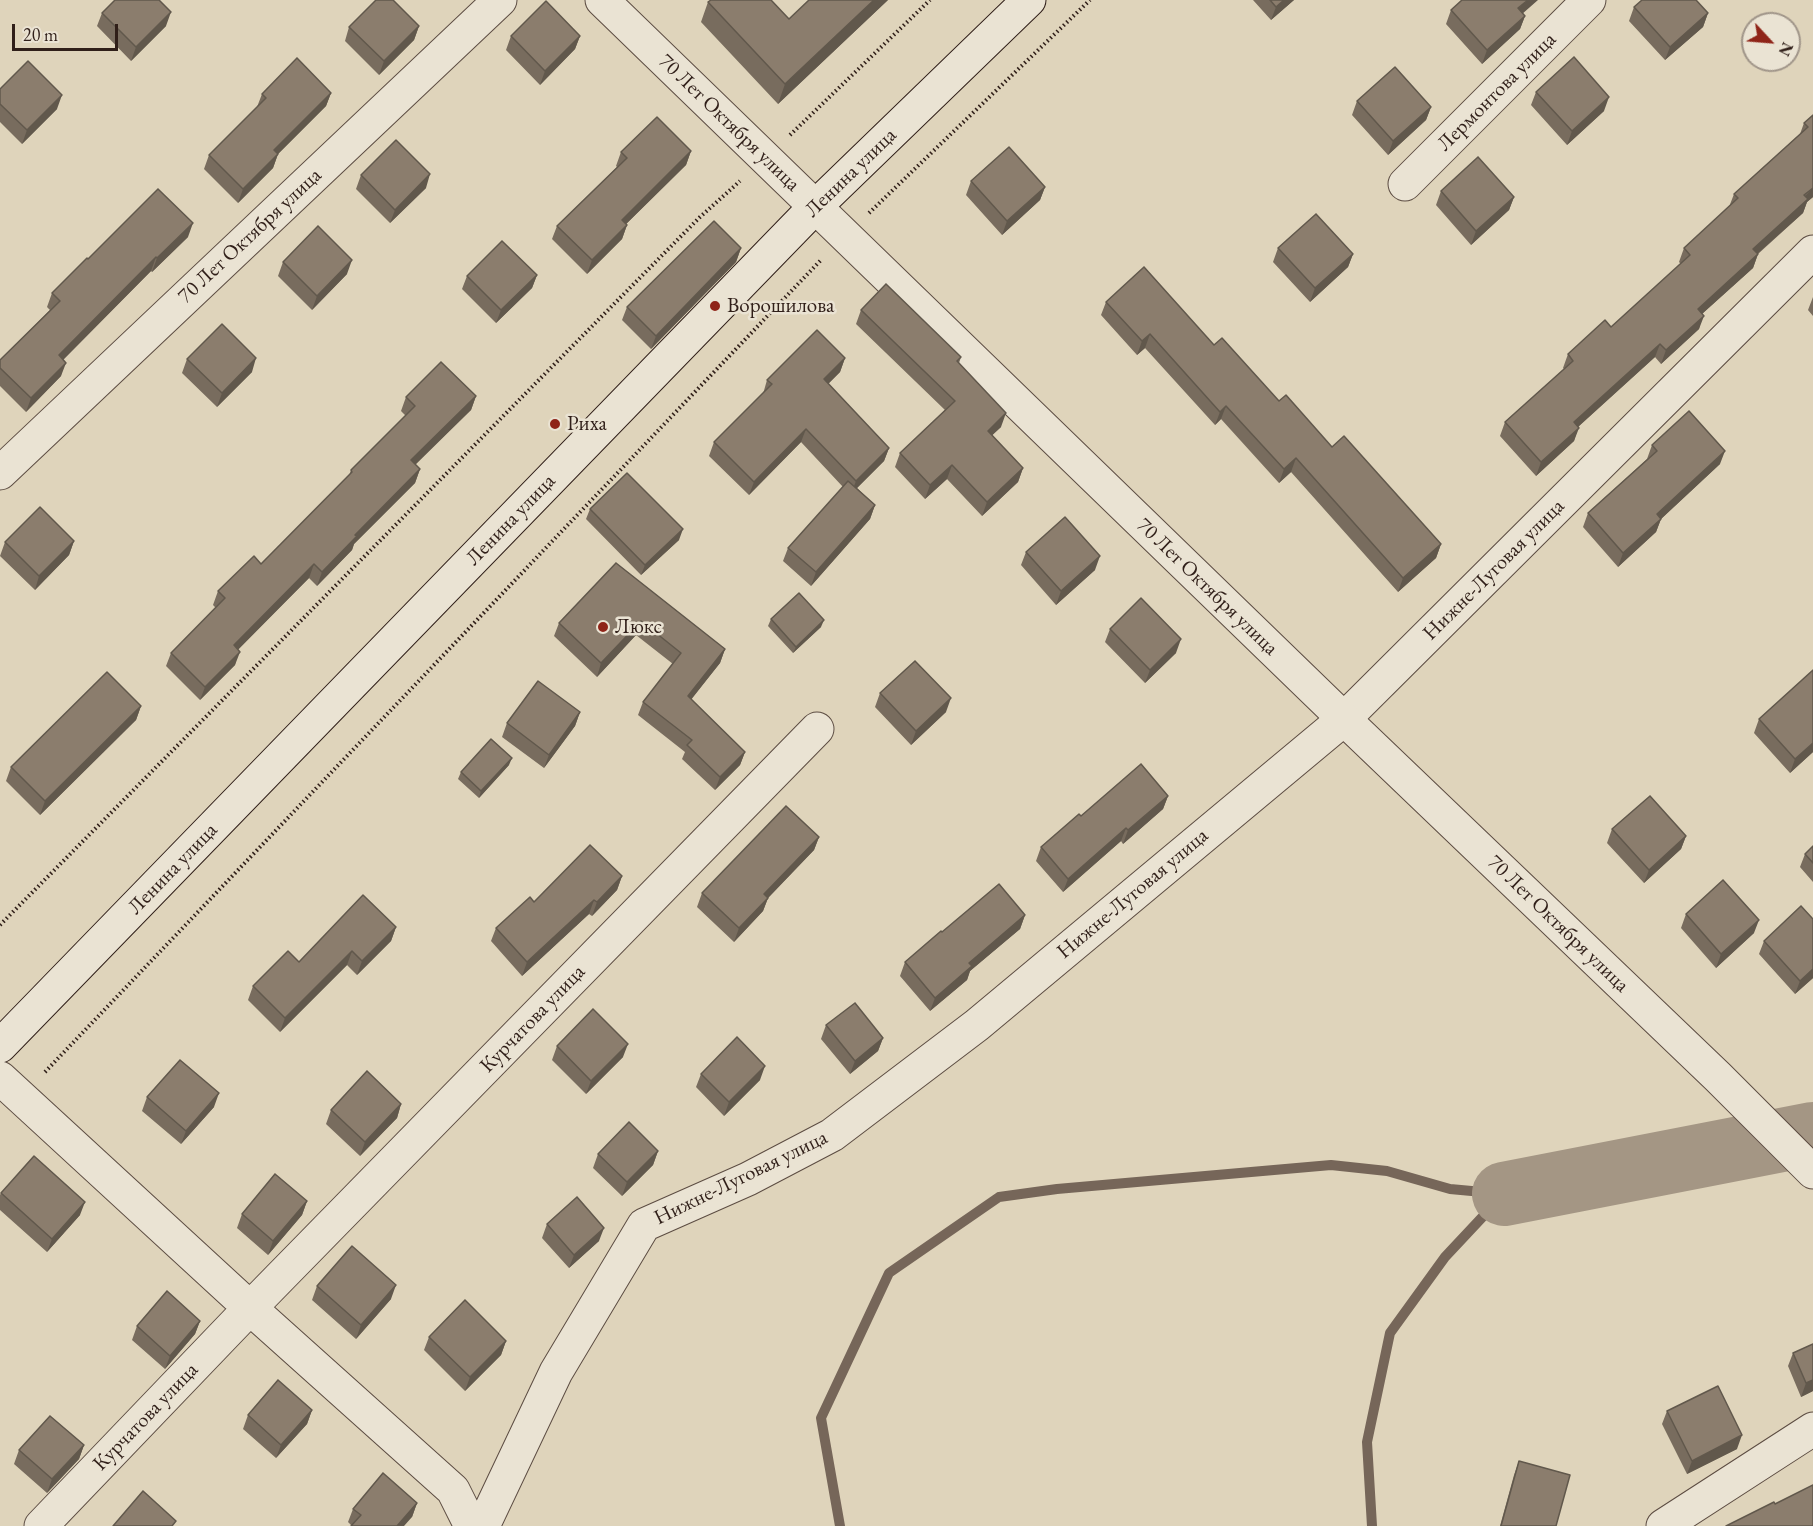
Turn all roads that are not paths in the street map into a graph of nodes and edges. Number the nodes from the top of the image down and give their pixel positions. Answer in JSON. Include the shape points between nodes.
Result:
{"nodes":[{"id":1,"x":500,"y":0,"type":"edge"},
{"id":2,"x":602,"y":0,"type":"edge"},
{"id":3,"x":1029,"y":0,"type":"edge"},
{"id":4,"x":1589,"y":0,"type":"edge"},
{"id":5,"x":1405,"y":184,"type":"dead end"},
{"id":6,"x":815,"y":207,"type":"junction"},
{"id":7,"x":1813,"y":252,"type":"edge"},
{"id":8,"x":0,"y":473,"type":"edge"},
{"id":9,"x":1344,"y":719,"type":"junction"},
{"id":10,"x":817,"y":729,"type":"dead end"},
{"id":11,"x":0,"y":1046,"type":"edge"},
{"id":12,"x":10,"y":1088,"type":"edge"},
{"id":13,"x":1813,"y":1172,"type":"edge"},
{"id":14,"x":250,"y":1308,"type":"junction"},
{"id":15,"x":1813,"y":1429,"type":"edge"},
{"id":16,"x":41,"y":1526,"type":"edge"},
{"id":17,"x":471,"y":1526,"type":"edge"},
{"id":18,"x":483,"y":1526,"type":"edge"},
{"id":19,"x":1663,"y":1526,"type":"edge"}],
"edges":[{"from":1,"to":8,"type":"street","name":"70 Лет Октября улица"},
{"from":2,"to":6,"type":"street","name":"70 Лет Октября улица"},
{"from":3,"to":6,"type":"street","name":"Ленина улица"},
{"from":4,"to":5,"type":"street","name":"Лермонтова улица"},
{"from":6,"to":9,"type":"street","name":"70 Лет Октября улица"},
{"from":6,"to":11,"type":"street","name":"Ленина улица"},
{"from":7,"to":9,"type":"street","name":"Нижне-Луговая улица"},
{"from":9,"to":13,"type":"street","name":"70 Лет Октября улица"},
{"from":9,"to":18,"type":"street","name":"Нижне-Луговая улица","via":[[977,1024],[832,1135],[748,1179],[644,1225],[555,1372]]},
{"from":10,"to":14,"type":"street","name":"Курчатова улица"},
{"from":12,"to":14,"type":"street"},
{"from":14,"to":16,"type":"street","name":"Курчатова улица"},
{"from":14,"to":17,"type":"street","via":[[453,1490]]},
{"from":15,"to":19,"type":"street"}]}
